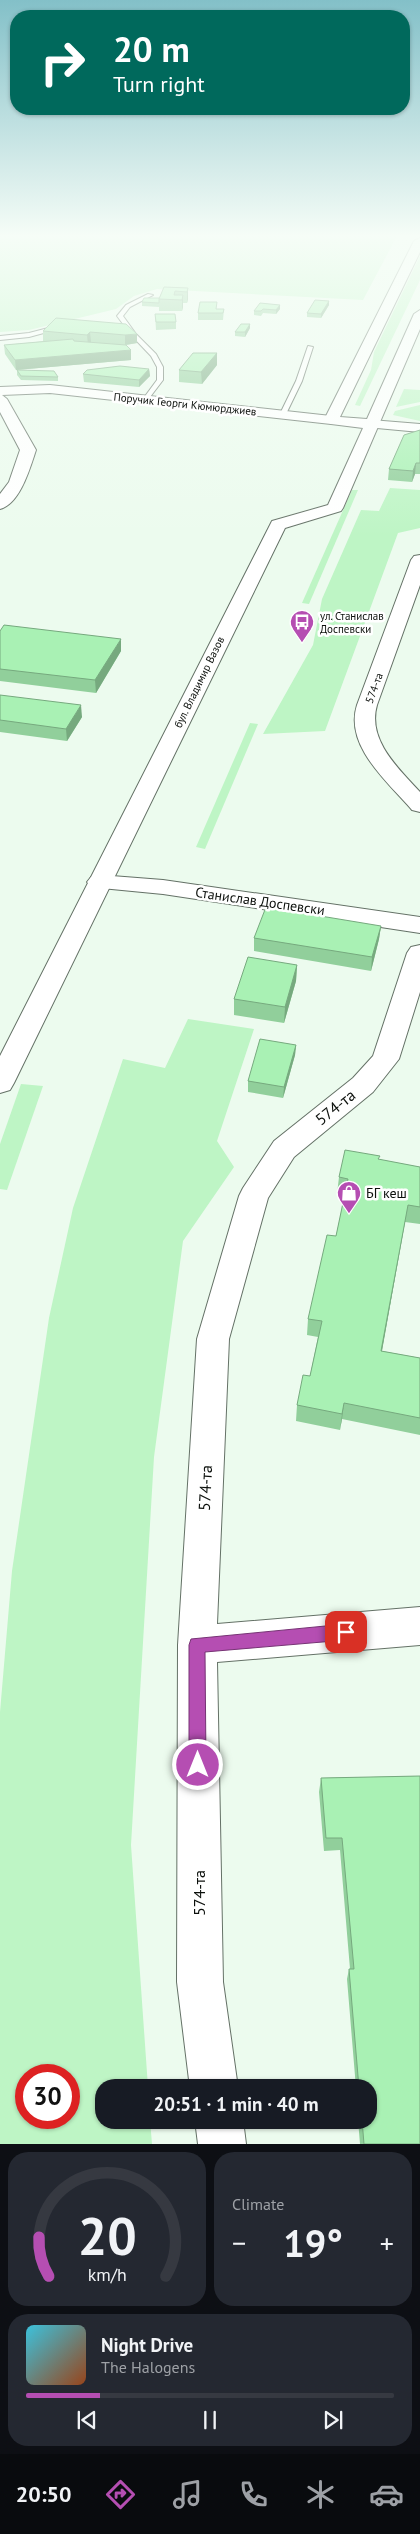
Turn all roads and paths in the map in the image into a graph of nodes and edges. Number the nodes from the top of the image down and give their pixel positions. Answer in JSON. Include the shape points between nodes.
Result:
{"nodes":[{"id":1,"x":19,"y":336,"type":"edge"},
{"id":2,"x":136,"y":336,"type":"edge"},
{"id":3,"x":372,"y":336,"type":"edge"},
{"id":4,"x":410,"y":336,"type":"edge"},
{"id":5,"x":0,"y":338,"type":"edge"},
{"id":6,"x":310,"y":348,"type":"dead end"},
{"id":7,"x":0,"y":391,"type":"edge"},
{"id":8,"x":0,"y":399,"type":"edge"},
{"id":9,"x":147,"y":399,"type":"junction"},
{"id":10,"x":282,"y":414,"type":"junction"},
{"id":11,"x":330,"y":420,"type":"junction"},
{"id":12,"x":371,"y":424,"type":"junction"},
{"id":13,"x":420,"y":428,"type":"edge"},
{"id":14,"x":0,"y":504,"type":"edge"},
{"id":15,"x":420,"y":560,"type":"edge"},
{"id":16,"x":420,"y":804,"type":"edge"},
{"id":17,"x":100,"y":882,"type":"junction"},
{"id":18,"x":420,"y":925,"type":"edge"},
{"id":19,"x":420,"y":953,"type":"edge"},
{"id":20,"x":0,"y":1083,"type":"edge"},
{"id":21,"x":420,"y":1626,"type":"edge"},
{"id":22,"x":197,"y":1645,"type":"junction"},
{"id":23,"x":213,"y":2079,"type":"edge"},
{"id":24,"x":220,"y":2129,"type":"edge"},
{"id":25,"x":222,"y":2144,"type":"edge"}],
"edges":[{"from":1,"to":5,"type":"lane"},
{"from":2,"to":9,"type":"lane","via":[[154,355],[160,367],[160,380]]},
{"from":3,"to":11,"type":"main road"},
{"from":4,"to":12,"type":"main road","name":"бул. Владимир Вазов"},
{"from":6,"to":10,"type":"lane","via":[[299,381]]},
{"from":7,"to":9,"type":"main road","name":"Поручик Георги Кюмюрджиев","via":[[50,389]]},
{"from":8,"to":14,"type":"main road","via":[[28,450],[17,483]]},
{"from":9,"to":10,"type":"main road","name":"Поручик Георги Кюмюрджиев"},
{"from":10,"to":11,"type":"main road","name":"Поручик Георги Кюмюрджиев"},
{"from":11,"to":12,"type":"main road","name":"Поручик Георги Кюмюрджиев"},
{"from":12,"to":13,"type":"main road","name":"Поручик Георги Кюмюрджиев"},
{"from":12,"to":17,"type":"main road","name":"бул. Владимир Вазов","via":[[335,508],[278,525]]},
{"from":15,"to":16,"type":"main road","name":"574-та","via":[[406,622],[368,703],[364,722],[370,741],[382,761]]},
{"from":17,"to":18,"type":"main road","name":"Станислав Доспевски","via":[[163,887]]},
{"from":17,"to":20,"type":"main road","name":"бул. Владимир Вазов"},
{"from":19,"to":22,"type":"main road","name":"574-та","via":[[385,1059],[363,1085],[284,1149],[254,1196],[213,1338]]},
{"from":21,"to":22,"type":"main road"},
{"from":22,"to":23,"type":"main road","name":"574-та","via":[[200,1982]]},
{"from":24,"to":25,"type":"main road"}]}
